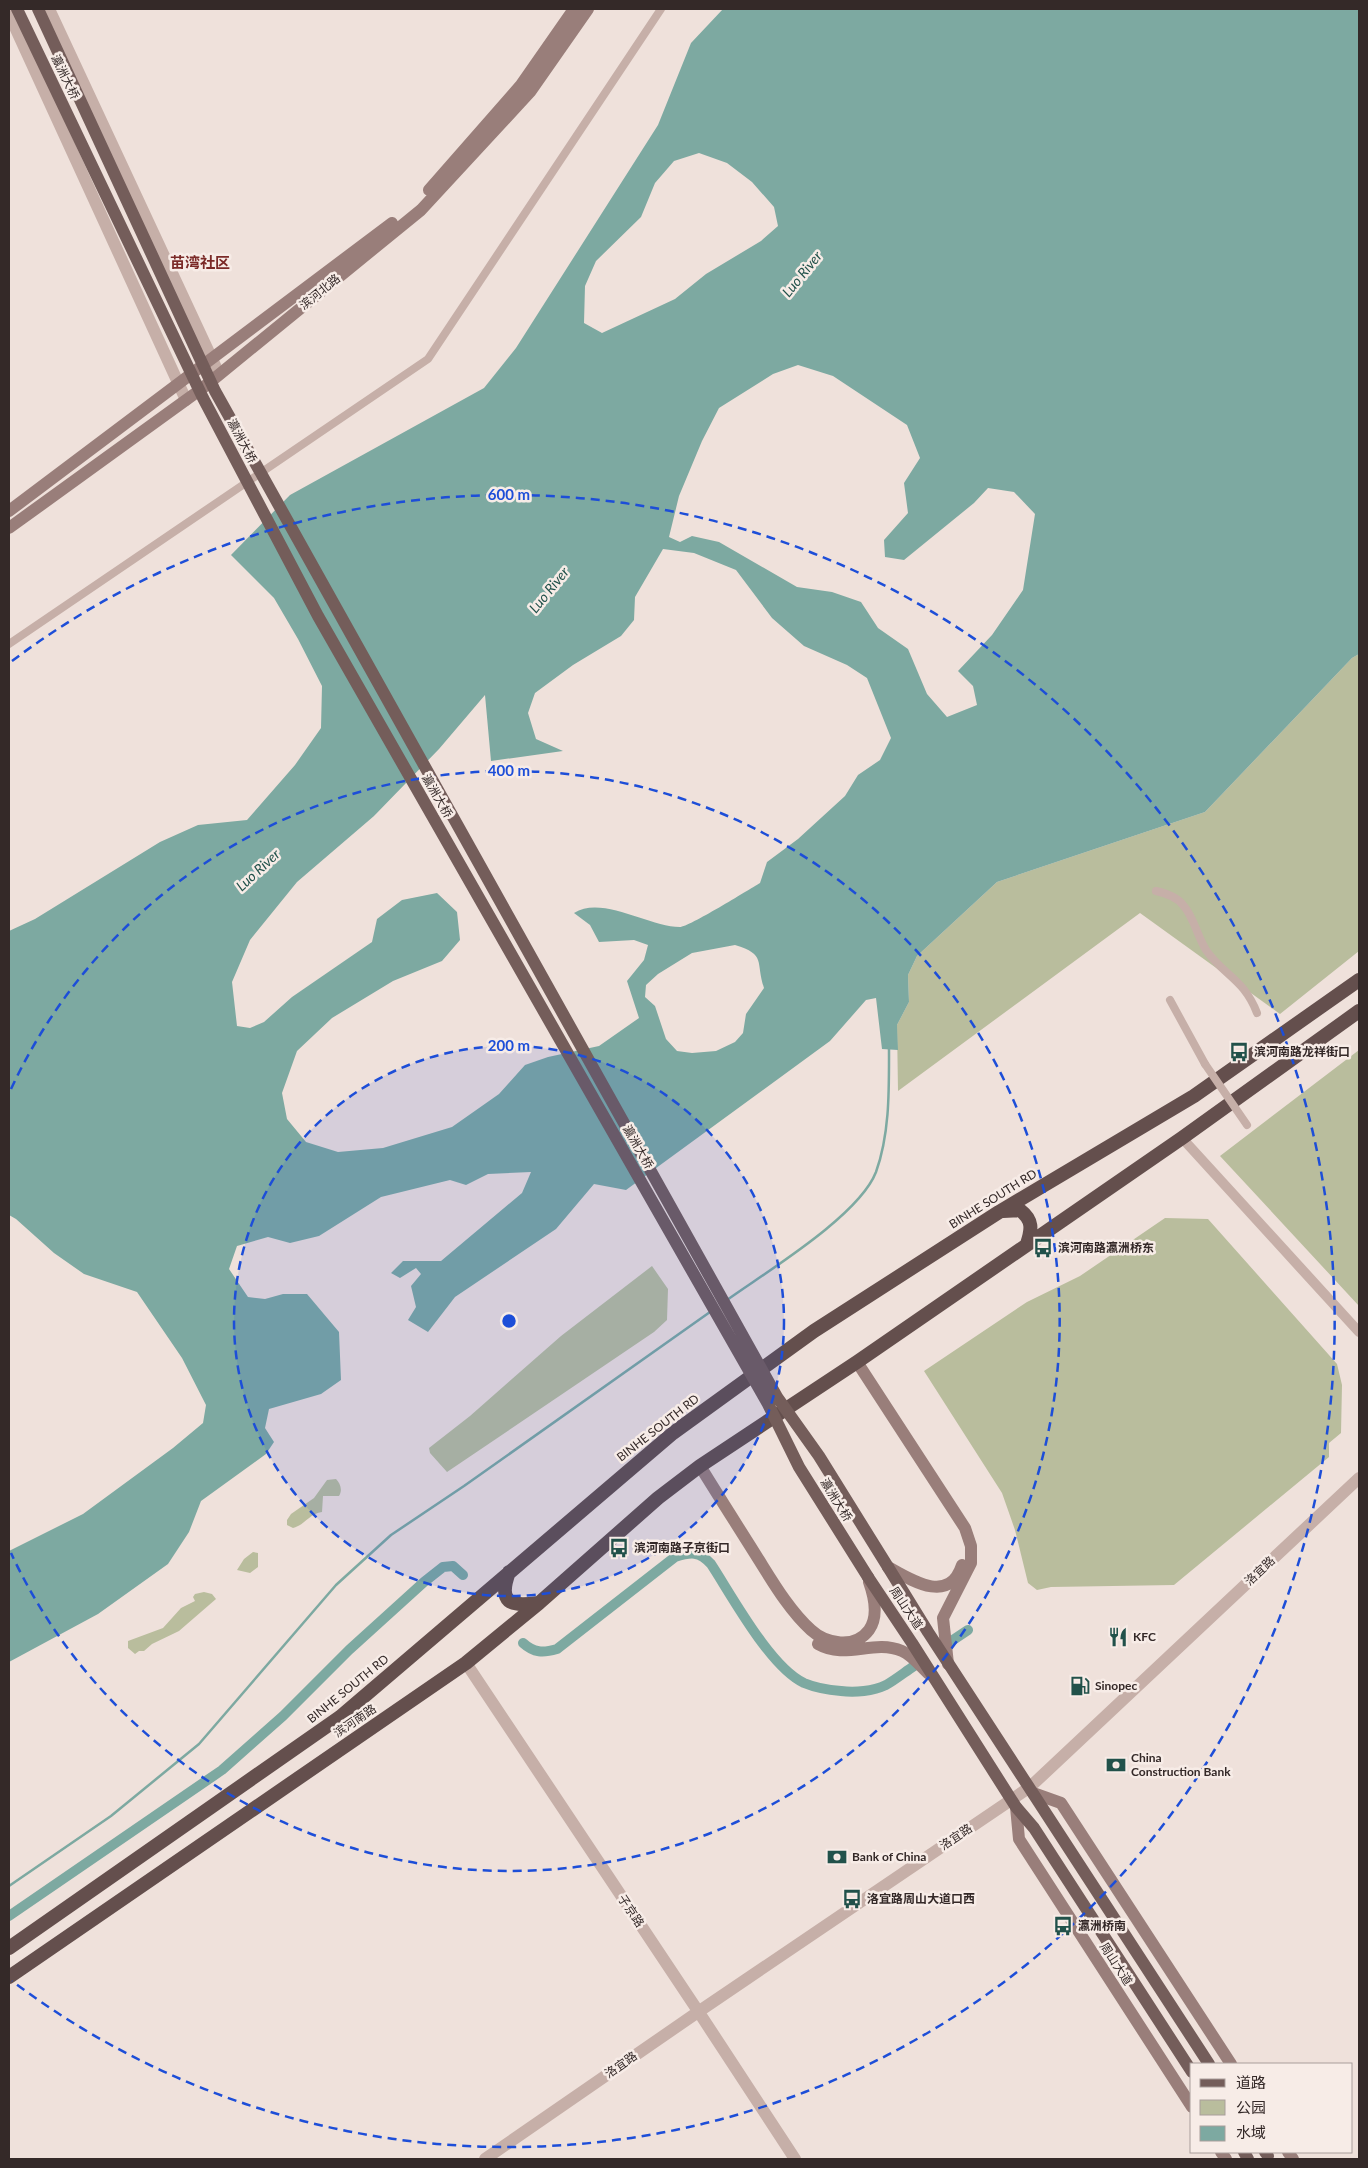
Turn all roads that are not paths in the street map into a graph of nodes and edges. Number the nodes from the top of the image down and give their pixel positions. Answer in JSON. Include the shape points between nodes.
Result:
{"nodes":[{"id":1,"x":17,"y":9,"type":"edge"},
{"id":2,"x":38,"y":9,"type":"edge"},
{"id":3,"x":49,"y":9,"type":"edge"},
{"id":4,"x":574,"y":9,"type":"edge"},
{"id":5,"x":588,"y":9,"type":"edge"},
{"id":6,"x":661,"y":9,"type":"edge"},
{"id":7,"x":9,"y":14,"type":"edge"},
{"id":8,"x":211,"y":359,"type":"junction"},
{"id":9,"x":219,"y":374,"type":"junction"},
{"id":10,"x":178,"y":384,"type":"junction"},
{"id":11,"x":186,"y":400,"type":"junction"},
{"id":12,"x":9,"y":511,"type":"edge"},
{"id":13,"x":9,"y":528,"type":"edge"},
{"id":14,"x":9,"y":644,"type":"edge"},
{"id":15,"x":1156,"y":891,"type":"dead end"},
{"id":16,"x":1359,"y":980,"type":"edge"},
{"id":17,"x":1170,"y":1000,"type":"dead end"},
{"id":18,"x":1359,"y":1011,"type":"edge"},
{"id":19,"x":1257,"y":1013,"type":"dead end"},
{"id":20,"x":1247,"y":1125,"type":"dead end"},
{"id":21,"x":1182,"y":1138,"type":"junction"},
{"id":22,"x":999,"y":1212,"type":"junction"},
{"id":23,"x":1028,"y":1244,"type":"junction"},
{"id":24,"x":1359,"y":1332,"type":"edge"},
{"id":25,"x":857,"y":1362,"type":"junction"},
{"id":26,"x":700,"y":1466,"type":"junction"},
{"id":27,"x":1359,"y":1478,"type":"edge"},
{"id":28,"x":1359,"y":1487,"type":"edge"},
{"id":29,"x":950,"y":1507,"type":"junction"},
{"id":30,"x":888,"y":1567,"type":"junction"},
{"id":31,"x":509,"y":1572,"type":"junction"},
{"id":32,"x":868,"y":1577,"type":"junction"},
{"id":33,"x":780,"y":1593,"type":"junction"},
{"id":34,"x":539,"y":1603,"type":"junction"},
{"id":35,"x":466,"y":1663,"type":"junction"},
{"id":36,"x":948,"y":1664,"type":"junction"},
{"id":37,"x":932,"y":1676,"type":"junction"},
{"id":38,"x":1031,"y":1790,"type":"junction"},
{"id":39,"x":1014,"y":1804,"type":"junction"},
{"id":40,"x":9,"y":1948,"type":"edge"},
{"id":41,"x":9,"y":1977,"type":"edge"},
{"id":42,"x":700,"y":2014,"type":"junction"},
{"id":43,"x":1207,"y":2063,"type":"edge"},
{"id":44,"x":1230,"y":2063,"type":"edge"},
{"id":45,"x":1190,"y":2069,"type":"edge"},
{"id":46,"x":1190,"y":2103,"type":"edge"},
{"id":47,"x":485,"y":2159,"type":"edge"},
{"id":48,"x":497,"y":2159,"type":"edge"},
{"id":49,"x":795,"y":2159,"type":"edge"}],
"edges":[{"from":1,"to":32,"type":"main road","name":"瀛洲大桥","bridge":true,"via":[[203,398],[318,616],[764,1395],[799,1467]]},
{"from":2,"to":30,"type":"main road","name":"瀛洲大桥","bridge":true,"via":[[216,391],[777,1397],[819,1456]]},
{"from":3,"to":8,"type":"street"},
{"from":4,"to":8,"type":"main road","name":"滨河北路","via":[[521,85],[412,208]]},
{"from":5,"to":9,"type":"main road","name":"滨河北路","via":[[530,92],[421,210]]},
{"from":6,"to":14,"type":"street","via":[[428,359]]},
{"from":7,"to":10,"type":"street"},
{"from":8,"to":9,"type":"street"},
{"from":8,"to":10,"type":"main road","name":"滨河北路"},
{"from":9,"to":11,"type":"main road","name":"滨河北路"},
{"from":10,"to":11,"type":"street"},
{"from":10,"to":12,"type":"main road","name":"滨河北路"},
{"from":11,"to":13,"type":"main road","name":"滨河北路"},
{"from":15,"to":19,"type":"street","via":[[1168,894],[1184,905],[1205,948],[1245,990]]},
{"from":16,"to":22,"type":"highway","name":"BINHE SOUTH RD","via":[[1194,1096]]},
{"from":17,"to":20,"type":"street","bridge":true,"via":[[1205,1064]]},
{"from":18,"to":21,"type":"highway"},
{"from":21,"to":23,"type":"highway"},
{"from":21,"to":24,"type":"street"},
{"from":22,"to":23,"type":"highway","via":[[1020,1210],[1028,1216],[1031,1224]]},
{"from":22,"to":31,"type":"highway","name":"BINHE SOUTH RD","via":[[814,1331],[673,1433]]},
{"from":23,"to":25,"type":"highway"},
{"from":25,"to":26,"type":"highway"},
{"from":25,"to":29,"type":"main road"},
{"from":26,"to":33,"type":"main road"},
{"from":26,"to":34,"type":"highway","name":"滨河南路","via":[[658,1498]]},
{"from":27,"to":38,"type":"street","name":"洛宜路"},
{"from":28,"to":38,"type":"street","name":"洛宜路"},
{"from":29,"to":30,"type":"main road","via":[[964,1553],[962,1567],[956,1577],[935,1587],[921,1586]]},
{"from":29,"to":36,"type":"main road","via":[[965,1528],[971,1546],[971,1563],[943,1618]]},
{"from":30,"to":36,"type":"main road","name":"周山大道"},
{"from":31,"to":34,"type":"highway","via":[[504,1585],[509,1602],[516,1605]]},
{"from":31,"to":40,"type":"highway","name":"BINHE SOUTH RD","via":[[340,1717]]},
{"from":32,"to":33,"type":"main road","via":[[875,1600],[874,1617],[869,1630],[845,1643],[827,1641],[811,1630]]},
{"from":32,"to":37,"type":"main road","name":"周山大道"},
{"from":33,"to":37,"type":"main road","via":[[801,1630],[820,1645],[832,1651],[889,1647],[904,1652]]},
{"from":34,"to":35,"type":"highway","name":"滨河南路"},
{"from":35,"to":41,"type":"highway","name":"滨河南路"},
{"from":35,"to":42,"type":"street","name":"子京路"},
{"from":36,"to":38,"type":"main road","name":"周山大道"},
{"from":37,"to":39,"type":"main road","name":"周山大道"},
{"from":38,"to":39,"type":"street","name":"洛宜路"},
{"from":38,"to":43,"type":"main road","name":"周山大道"},
{"from":38,"to":44,"type":"main road","via":[[1061,1803]]},
{"from":39,"to":42,"type":"street","name":"洛宜路"},
{"from":39,"to":45,"type":"main road","name":"周山大道","via":[[1034,1828]]},
{"from":39,"to":46,"type":"main road","name":"周山大道","via":[[1019,1838]]},
{"from":42,"to":47,"type":"street","name":"洛宜路"},
{"from":42,"to":48,"type":"street","name":"洛宜路"},
{"from":42,"to":49,"type":"street","name":"子京路"}]}
